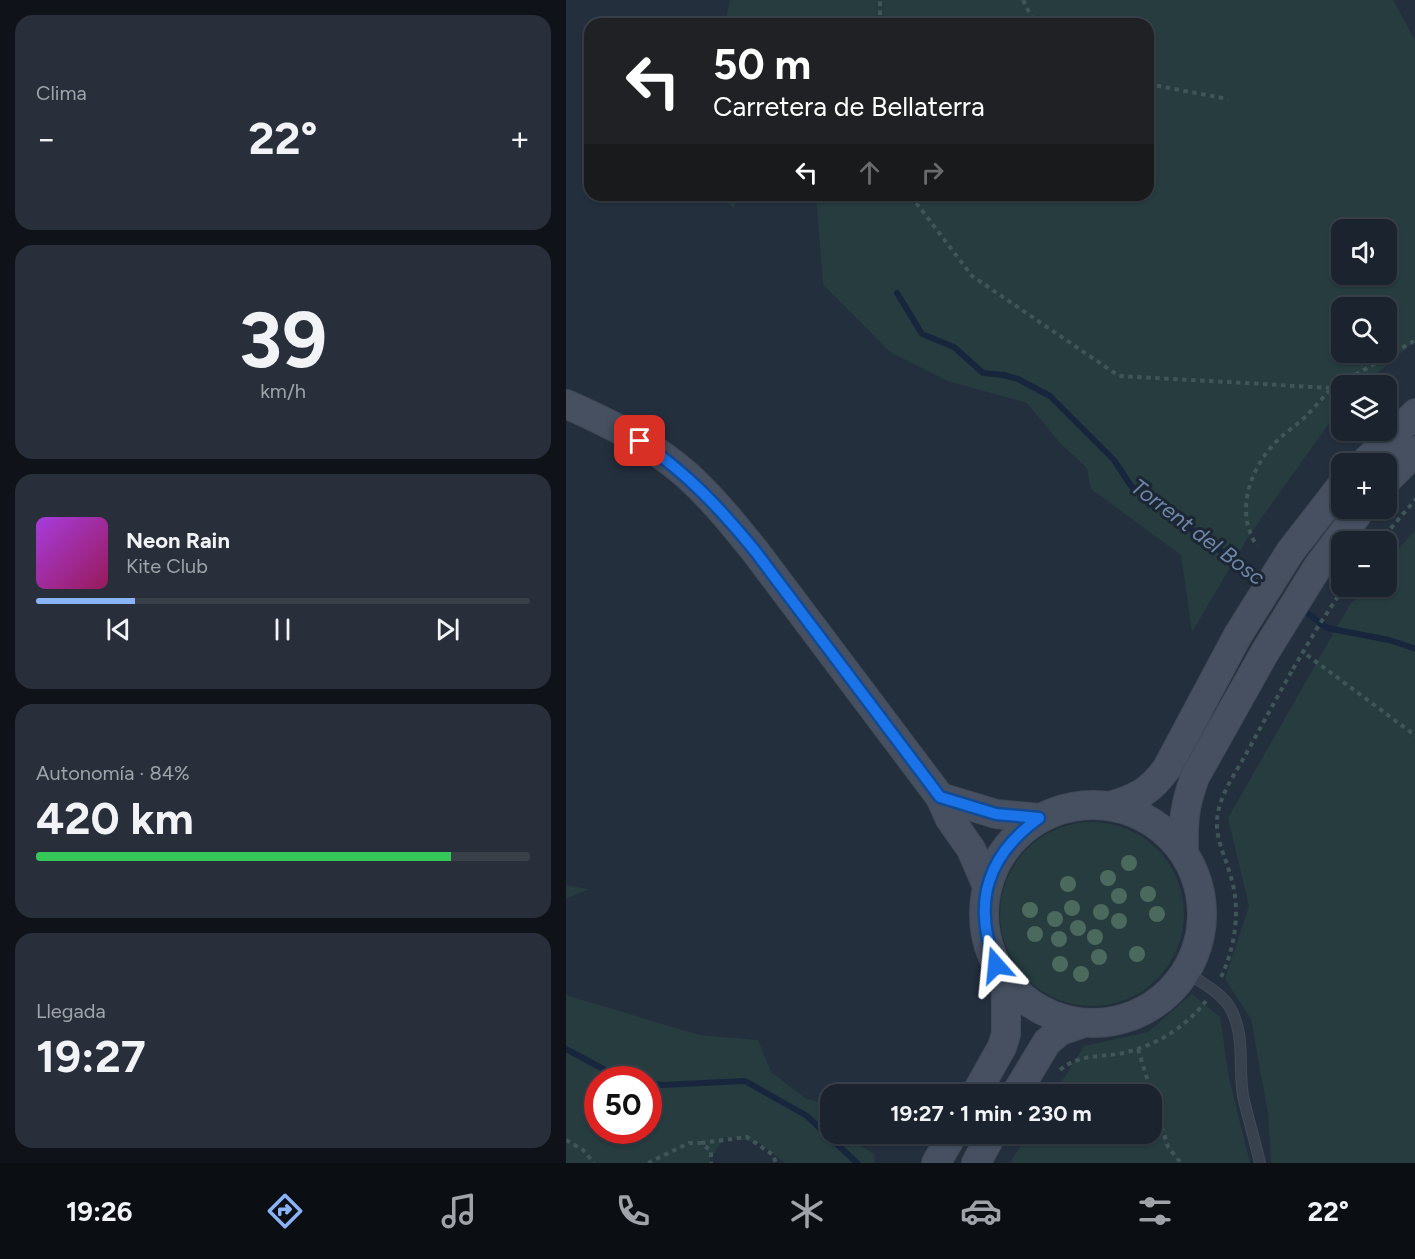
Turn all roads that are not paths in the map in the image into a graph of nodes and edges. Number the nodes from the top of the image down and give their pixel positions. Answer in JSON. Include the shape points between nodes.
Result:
{"nodes":[{"id":1,"x":566,"y":404,"type":"edge"},
{"id":2,"x":1415,"y":413,"type":"edge"},
{"id":3,"x":1415,"y":451,"type":"edge"},
{"id":4,"x":1374,"y":453,"type":"edge"},
{"id":5,"x":1397,"y":470,"type":"edge"},
{"id":6,"x":1331,"y":499,"type":"edge"},
{"id":7,"x":1354,"y":519,"type":"edge"},
{"id":8,"x":940,"y":797,"type":"junction"},
{"id":9,"x":1110,"y":806,"type":"junction"},
{"id":10,"x":1039,"y":818,"type":"junction"},
{"id":11,"x":1184,"y":854,"type":"junction"},
{"id":12,"x":987,"y":886,"type":"junction"},
{"id":13,"x":1186,"y":972,"type":"junction"},
{"id":14,"x":1006,"y":981,"type":"junction"},
{"id":15,"x":1083,"y":1023,"type":"junction"},
{"id":16,"x":982,"y":1084,"type":"edge"},
{"id":17,"x":1021,"y":1084,"type":"edge"},
{"id":18,"x":947,"y":1144,"type":"edge"},
{"id":19,"x":986,"y":1144,"type":"edge"},
{"id":20,"x":936,"y":1163,"type":"edge"},
{"id":21,"x":976,"y":1163,"type":"edge"},
{"id":22,"x":1260,"y":1163,"type":"edge"}],
"edges":[{"from":1,"to":8,"type":"main road","via":[[640,441],[706,494],[763,561]]},
{"from":2,"to":4,"type":"main road"},
{"from":3,"to":5,"type":"main road"},
{"from":6,"to":9,"type":"main road","bridge":true,"via":[[1290,552],[1238,635],[1159,780],[1134,799]]},
{"from":7,"to":11,"type":"main road","bridge":true,"via":[[1317,568],[1265,652],[1195,777],[1183,818]]},
{"from":8,"to":10,"type":"main road","via":[[996,814]]},
{"from":8,"to":12,"type":"main road","via":[[971,849]]},
{"from":9,"to":10,"type":"main road","via":[[1085,805]]},
{"from":9,"to":11,"type":"main road","via":[[1155,824]]},
{"from":10,"to":12,"type":"main road","via":[[1006,847]]},
{"from":11,"to":13,"type":"main road","via":[[1202,904],[1196,951]]},
{"from":12,"to":14,"type":"main road","via":[[984,926],[992,956]]},
{"from":13,"to":15,"type":"main road","via":[[1172,991],[1132,1016]]},
{"from":13,"to":22,"type":"lane","via":[[1220,995],[1236,1022],[1243,1094]]},
{"from":14,"to":15,"type":"main road","via":[[1023,999],[1041,1010]]},
{"from":14,"to":16,"type":"main road","via":[[1006,1034]]},
{"from":15,"to":17,"type":"main road","via":[[1060,1031],[1047,1042]]},
{"from":18,"to":20,"type":"main road"},
{"from":19,"to":21,"type":"main road"}]}
